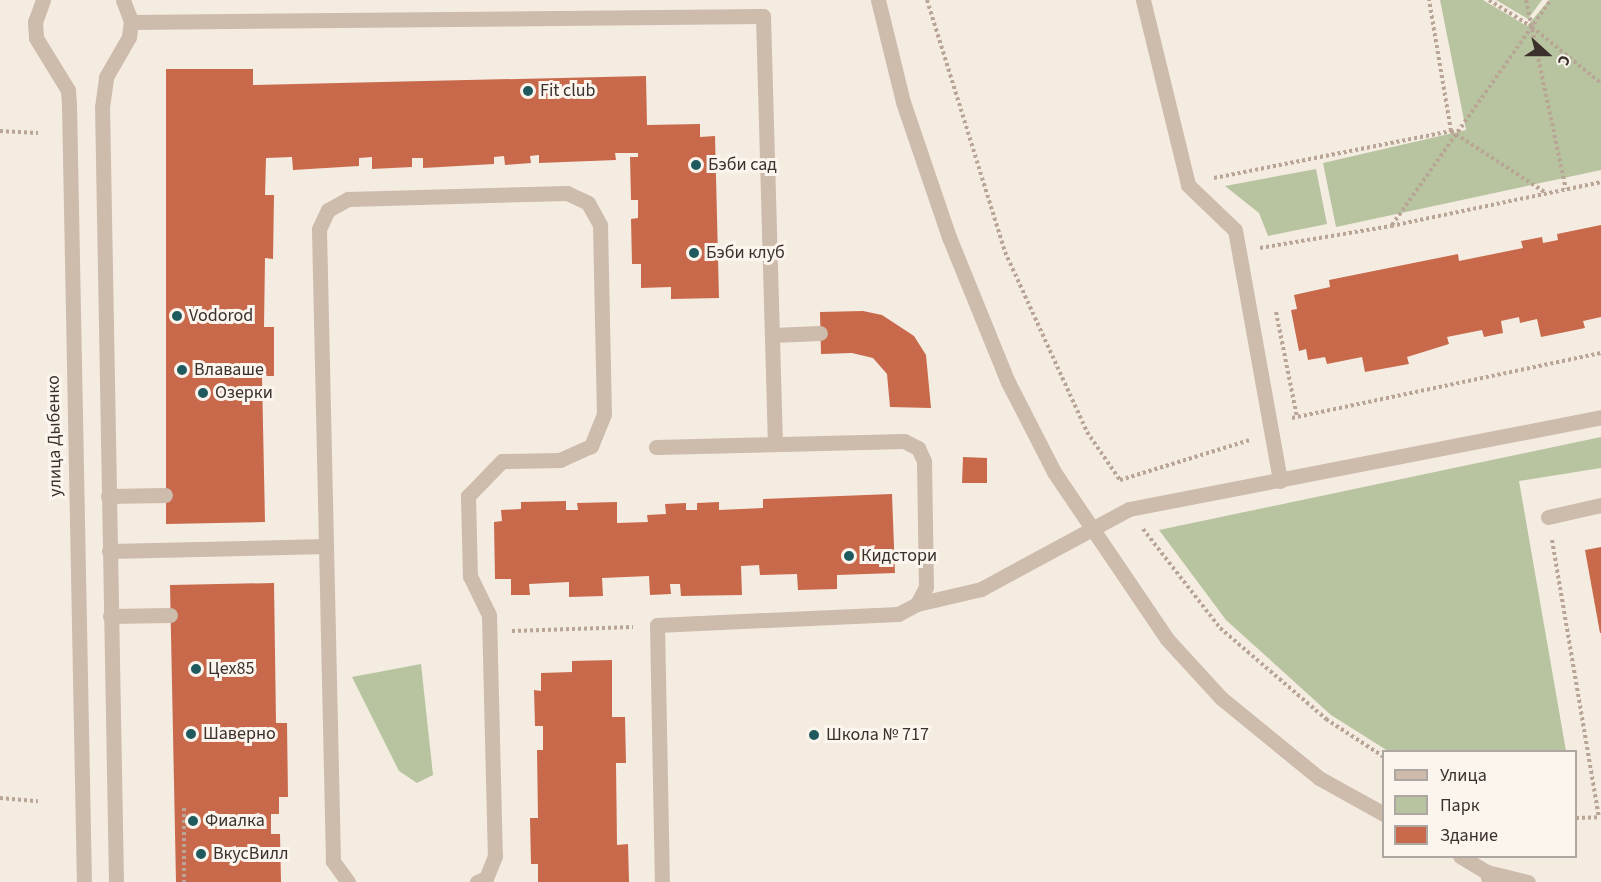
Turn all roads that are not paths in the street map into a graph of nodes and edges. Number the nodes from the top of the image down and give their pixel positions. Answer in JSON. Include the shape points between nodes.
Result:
{"nodes":[{"id":1,"x":43,"y":0,"type":"edge"},
{"id":2,"x":123,"y":0,"type":"edge"},
{"id":3,"x":878,"y":0,"type":"edge"},
{"id":4,"x":1143,"y":0,"type":"edge"},
{"id":5,"x":131,"y":22,"type":"junction"},
{"id":6,"x":820,"y":333,"type":"dead end"},
{"id":7,"x":772,"y":335,"type":"junction"},
{"id":8,"x":1601,"y":417,"type":"edge"},
{"id":9,"x":775,"y":444,"type":"junction"},
{"id":10,"x":656,"y":447,"type":"dead end"},
{"id":11,"x":1280,"y":481,"type":"junction"},
{"id":12,"x":165,"y":495,"type":"dead end"},
{"id":13,"x":108,"y":496,"type":"junction"},
{"id":14,"x":1601,"y":505,"type":"edge"},
{"id":15,"x":1548,"y":517,"type":"road end"},
{"id":16,"x":1092,"y":528,"type":"junction"},
{"id":17,"x":326,"y":546,"type":"junction"},
{"id":18,"x":109,"y":551,"type":"junction"},
{"id":19,"x":917,"y":604,"type":"junction"},
{"id":20,"x":170,"y":615,"type":"dead end"},
{"id":21,"x":110,"y":616,"type":"junction"},
{"id":22,"x":1382,"y":813,"type":"edge"},
{"id":23,"x":1463,"y":858,"type":"edge"},
{"id":24,"x":1488,"y":877,"type":"edge"},
{"id":25,"x":84,"y":882,"type":"edge"},
{"id":26,"x":116,"y":882,"type":"edge"},
{"id":27,"x":348,"y":882,"type":"edge"},
{"id":28,"x":477,"y":882,"type":"edge"},
{"id":29,"x":662,"y":882,"type":"edge"},
{"id":30,"x":1528,"y":882,"type":"edge"}],
"edges":[{"from":1,"to":25,"type":"street","name":"улица Дыбенко","via":[[35,22],[36,38],[68,90],[69,104]]},
{"from":2,"to":5,"type":"street"},
{"from":3,"to":16,"type":"street","via":[[903,102],[953,247],[1008,382],[1053,472]]},
{"from":4,"to":11,"type":"street","via":[[1188,185],[1235,230]]},
{"from":5,"to":7,"type":"street","via":[[763,16]]},
{"from":5,"to":13,"type":"street","via":[[126,44],[102,90]]},
{"from":6,"to":7,"type":"street"},
{"from":7,"to":9,"type":"street"},
{"from":8,"to":11,"type":"street"},
{"from":9,"to":10,"type":"street"},
{"from":9,"to":19,"type":"street","via":[[904,441],[918,448],[924,461],[926,586]]},
{"from":11,"to":16,"type":"street","via":[[1130,509]]},
{"from":12,"to":13,"type":"street"},
{"from":13,"to":18,"type":"street"},
{"from":14,"to":15,"type":"street"},
{"from":16,"to":19,"type":"street","via":[[981,589]]},
{"from":16,"to":22,"type":"street","via":[[1167,639],[1221,698],[1319,778]]},
{"from":17,"to":18,"type":"street"},
{"from":17,"to":27,"type":"street","via":[[333,861]]},
{"from":17,"to":28,"type":"street","via":[[319,229],[328,210],[348,199],[567,193],[588,203],[600,225],[604,414],[591,446],[560,460],[502,461],[468,496],[470,576],[489,615],[490,632],[495,856],[486,878]]},
{"from":18,"to":21,"type":"street"},
{"from":19,"to":29,"type":"street","via":[[898,614],[657,625]]},
{"from":20,"to":21,"type":"street"},
{"from":21,"to":26,"type":"street"},
{"from":23,"to":24,"type":"street"},
{"from":24,"to":30,"type":"street"}]}
